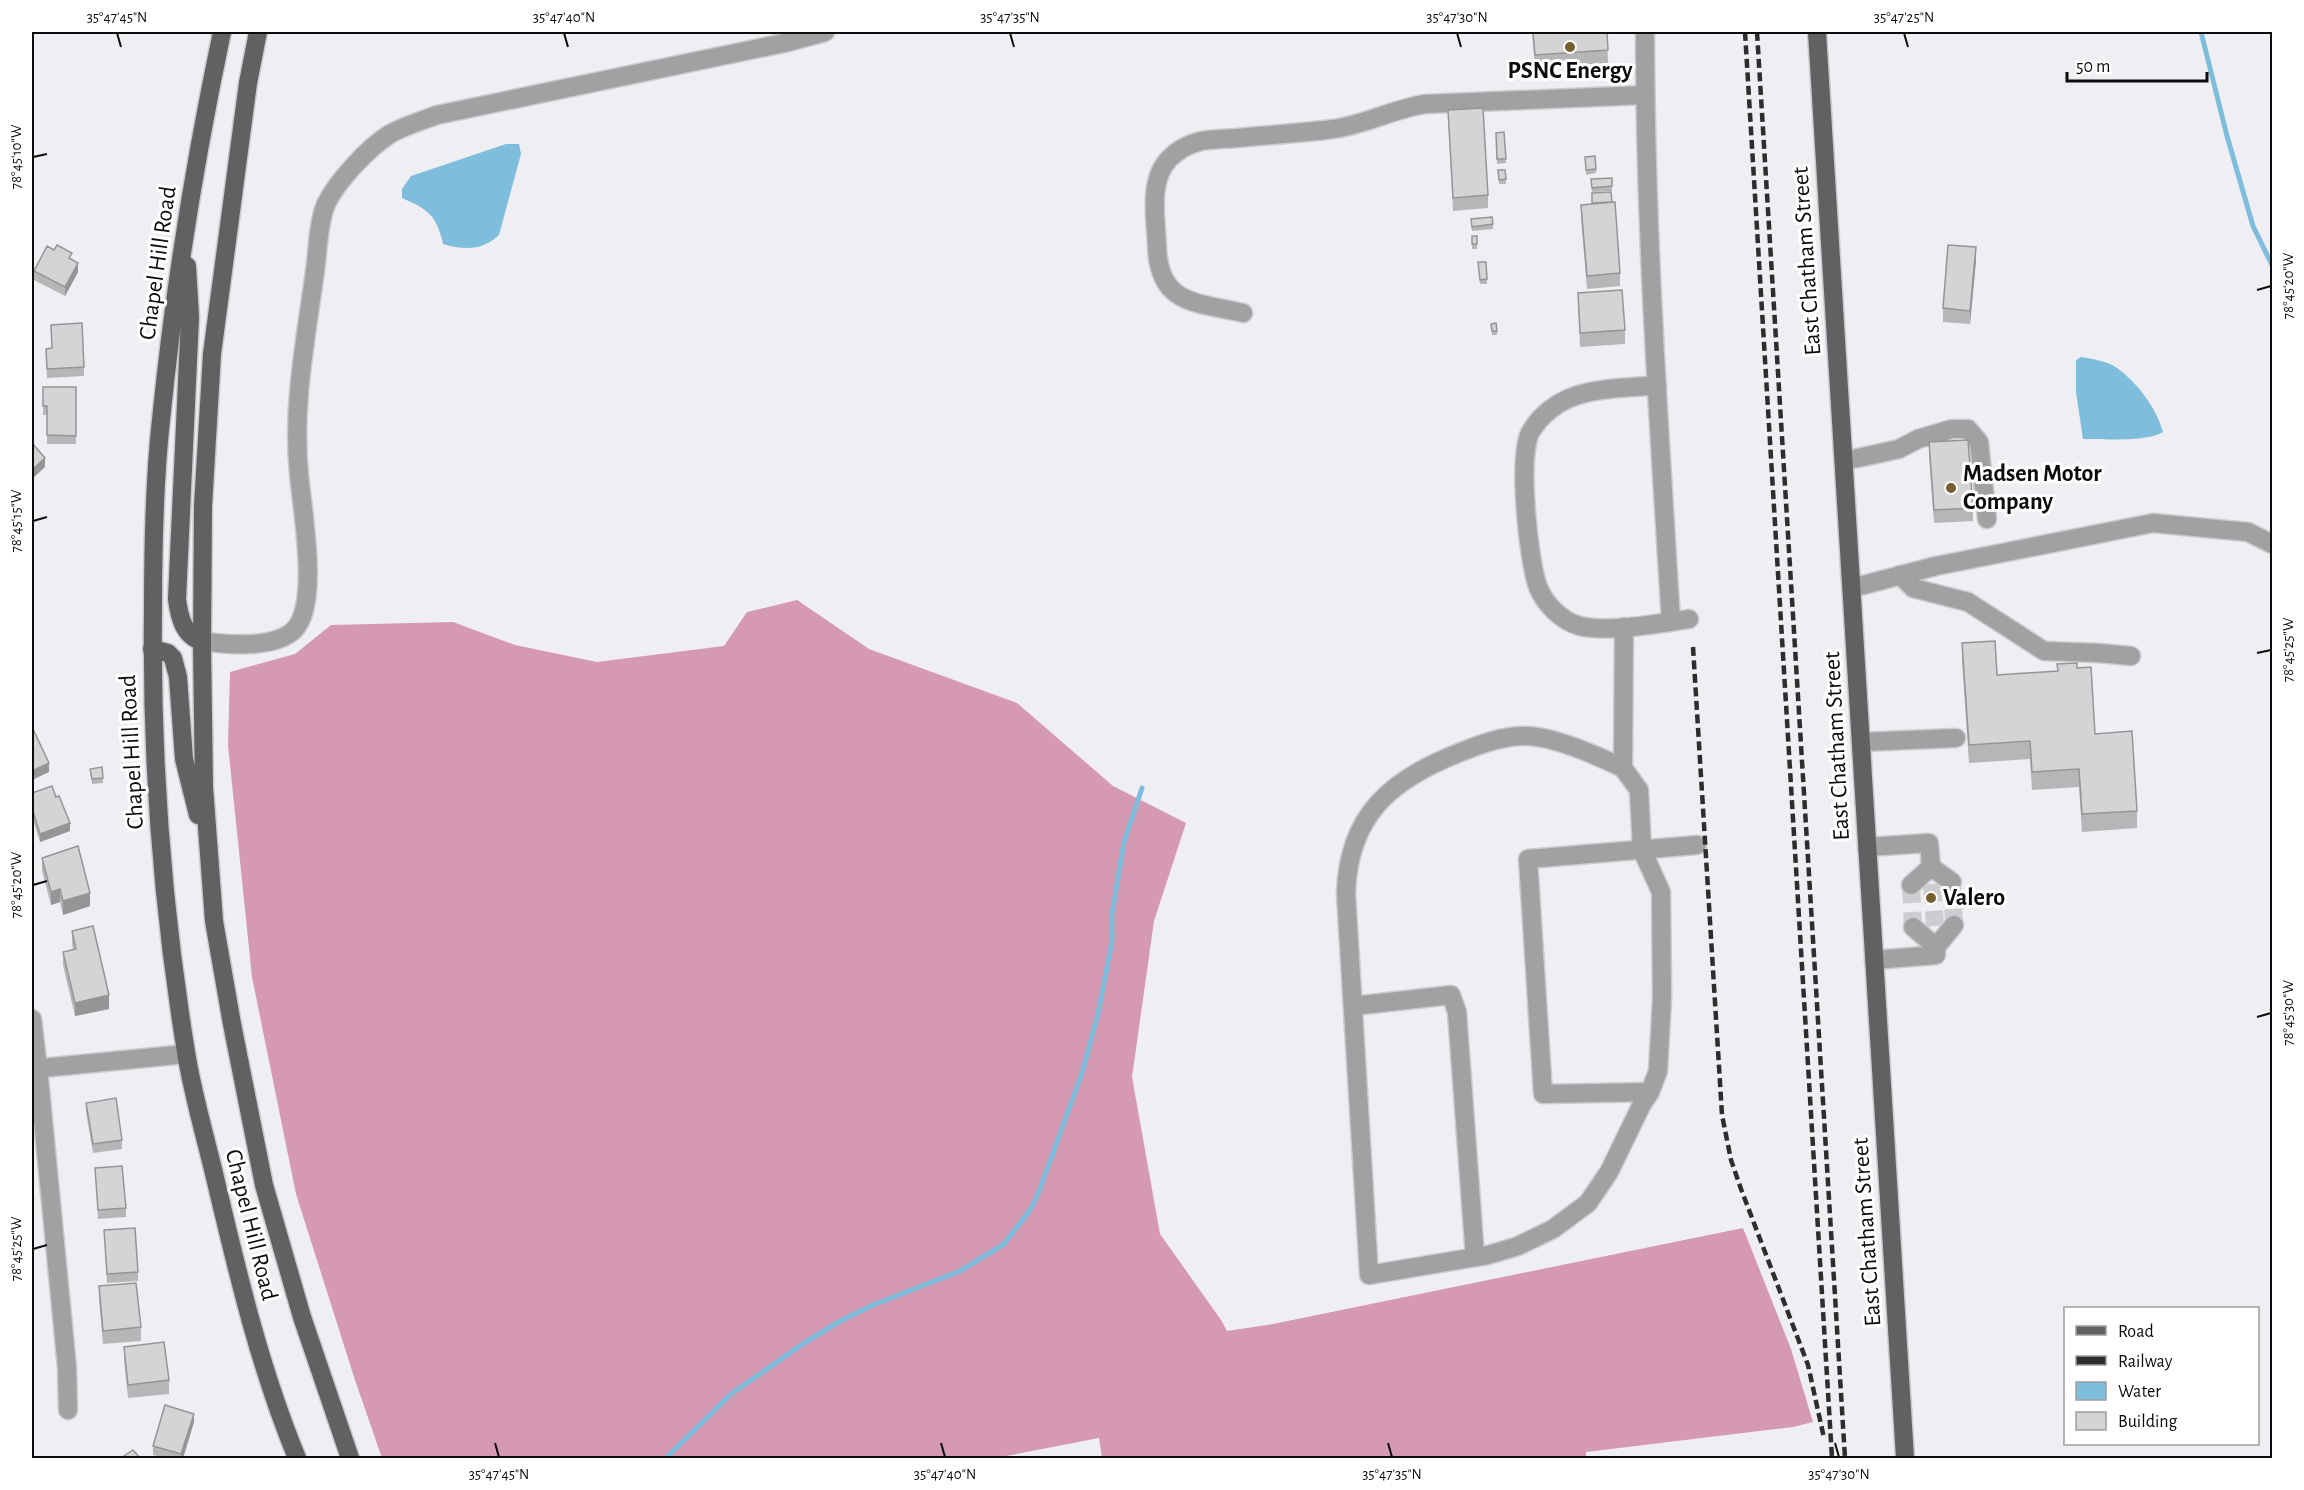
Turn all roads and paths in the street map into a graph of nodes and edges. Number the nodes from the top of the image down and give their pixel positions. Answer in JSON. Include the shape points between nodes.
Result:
{"nodes":[{"id":1,"x":222,"y":32,"type":"edge"},
{"id":2,"x":258,"y":32,"type":"edge"},
{"id":3,"x":825,"y":32,"type":"edge"},
{"id":4,"x":1645,"y":32,"type":"edge"},
{"id":5,"x":1817,"y":32,"type":"edge"},
{"id":6,"x":1645,"y":95,"type":"junction"},
{"id":7,"x":189,"y":210,"type":"junction"},
{"id":8,"x":1243,"y":313,"type":"dead end"},
{"id":9,"x":1657,"y":385,"type":"junction"},
{"id":10,"x":1844,"y":461,"type":"junction"},
{"id":11,"x":1987,"y":519,"type":"dead end"},
{"id":12,"x":2272,"y":544,"type":"edge"},
{"id":13,"x":1900,"y":576,"type":"junction"},
{"id":14,"x":1852,"y":588,"type":"junction"},
{"id":15,"x":1689,"y":620,"type":"dead end"},
{"id":16,"x":1671,"y":622,"type":"junction"},
{"id":17,"x":1624,"y":627,"type":"junction"},
{"id":18,"x":202,"y":641,"type":"junction"},
{"id":19,"x":152,"y":649,"type":"junction"},
{"id":20,"x":2131,"y":656,"type":"dead end"},
{"id":21,"x":1956,"y":738,"type":"dead end"},
{"id":22,"x":1861,"y":742,"type":"junction"},
{"id":23,"x":1623,"y":768,"type":"junction"},
{"id":24,"x":1697,"y":845,"type":"dead end"},
{"id":25,"x":1867,"y":848,"type":"junction"},
{"id":26,"x":1642,"y":850,"type":"junction"},
{"id":27,"x":210,"y":861,"type":"junction"},
{"id":28,"x":1931,"y":875,"type":"junction"},
{"id":29,"x":1952,"y":882,"type":"dead end"},
{"id":30,"x":1911,"y":885,"type":"dead end"},
{"id":31,"x":1954,"y":925,"type":"tunnel mouth"},
{"id":32,"x":1935,"y":926,"type":"tunnel mouth"},
{"id":33,"x":1914,"y":927,"type":"tunnel mouth"},
{"id":34,"x":1936,"y":947,"type":"junction"},
{"id":35,"x":1874,"y":960,"type":"junction"},
{"id":36,"x":1353,"y":1006,"type":"junction"},
{"id":37,"x":32,"y":1019,"type":"edge"},
{"id":38,"x":186,"y":1054,"type":"junction"},
{"id":39,"x":35,"y":1068,"type":"edge"},
{"id":40,"x":1650,"y":1092,"type":"junction"},
{"id":41,"x":1475,"y":1257,"type":"junction"},
{"id":42,"x":68,"y":1410,"type":"dead end"},
{"id":43,"x":297,"y":1458,"type":"edge"},
{"id":44,"x":350,"y":1458,"type":"edge"},
{"id":45,"x":1905,"y":1458,"type":"edge"}],
"edges":[{"from":1,"to":7,"type":"main road","name":"Chapel Hill Road"},
{"from":2,"to":18,"type":"main road","name":"Chapel Hill Road","via":[[212,354]]},
{"from":3,"to":18,"type":"street","via":[[437,115],[390,134],[347,171],[326,205],[301,370],[298,471],[308,561],[308,595],[302,616],[295,629],[270,642]]},
{"from":4,"to":6,"type":"street"},
{"from":5,"to":10,"type":"main road","name":"East Chatham Street"},
{"from":6,"to":8,"type":"street","via":[[1425,104],[1344,127],[1201,141],[1180,150],[1161,172],[1155,191],[1159,269],[1165,284],[1176,294]]},
{"from":6,"to":9,"type":"street"},
{"from":7,"to":18,"type":"main road","via":[[190,317],[177,598],[183,624],[190,635]]},
{"from":7,"to":19,"type":"main road","name":"Chapel Hill Road","via":[[160,422]]},
{"from":9,"to":16,"type":"street"},
{"from":9,"to":17,"type":"street","via":[[1584,393],[1560,402],[1538,421],[1525,451],[1523,470],[1532,566],[1549,606],[1580,626]]},
{"from":10,"to":11,"type":"street","via":[[1899,449],[1952,429],[1968,429],[1979,442]]},
{"from":10,"to":14,"type":"main road","name":"East Chatham Street"},
{"from":12,"to":13,"type":"street","via":[[2248,532],[2152,523]]},
{"from":13,"to":14,"type":"street"},
{"from":13,"to":20,"type":"street","via":[[1913,588],[1968,602],[2044,651]]},
{"from":14,"to":22,"type":"main road","name":"East Chatham Street"},
{"from":15,"to":16,"type":"street"},
{"from":16,"to":17,"type":"street"},
{"from":17,"to":23,"type":"street"},
{"from":18,"to":27,"type":"main road","name":"Chapel Hill Road","via":[[204,787]]},
{"from":19,"to":27,"type":"main road","via":[[168,653],[176,666],[184,759]]},
{"from":19,"to":38,"type":"main road","name":"Chapel Hill Road","via":[[156,782],[166,908]]},
{"from":21,"to":22,"type":"street"},
{"from":22,"to":25,"type":"main road","name":"East Chatham Street"},
{"from":23,"to":26,"type":"street","via":[[1639,790]]},
{"from":23,"to":36,"type":"street","via":[[1554,741],[1527,736],[1508,738],[1440,760],[1388,793],[1370,812],[1350,853],[1347,872]]},
{"from":24,"to":26,"type":"street"},
{"from":25,"to":28,"type":"street","via":[[1929,843]]},
{"from":25,"to":35,"type":"main road","name":"East Chatham Street"},
{"from":26,"to":40,"type":"street","via":[[1661,892],[1658,1071]]},
{"from":26,"to":40,"type":"street","via":[[1528,859],[1543,1094]]},
{"from":27,"to":44,"type":"main road","name":"Chapel Hill Road","via":[[214,921],[264,1185],[302,1317]]},
{"from":28,"to":29,"type":"street"},
{"from":28,"to":30,"type":"street"},
{"from":31,"to":34,"type":"street"},
{"from":32,"to":34,"type":"street"},
{"from":33,"to":34,"type":"street"},
{"from":34,"to":35,"type":"street","via":[[1936,955]]},
{"from":35,"to":45,"type":"main road","name":"East Chatham Street"},
{"from":36,"to":41,"type":"street","via":[[1451,995],[1457,1012]]},
{"from":36,"to":41,"type":"street","via":[[1369,1275]]},
{"from":37,"to":39,"type":"street"},
{"from":38,"to":39,"type":"street"},
{"from":38,"to":43,"type":"main road","name":"Chapel Hill Road","via":[[247,1310]]},
{"from":39,"to":42,"type":"street","via":[[67,1368]]},
{"from":40,"to":41,"type":"street","via":[[1609,1172],[1588,1203],[1552,1230],[1518,1246]]}]}
